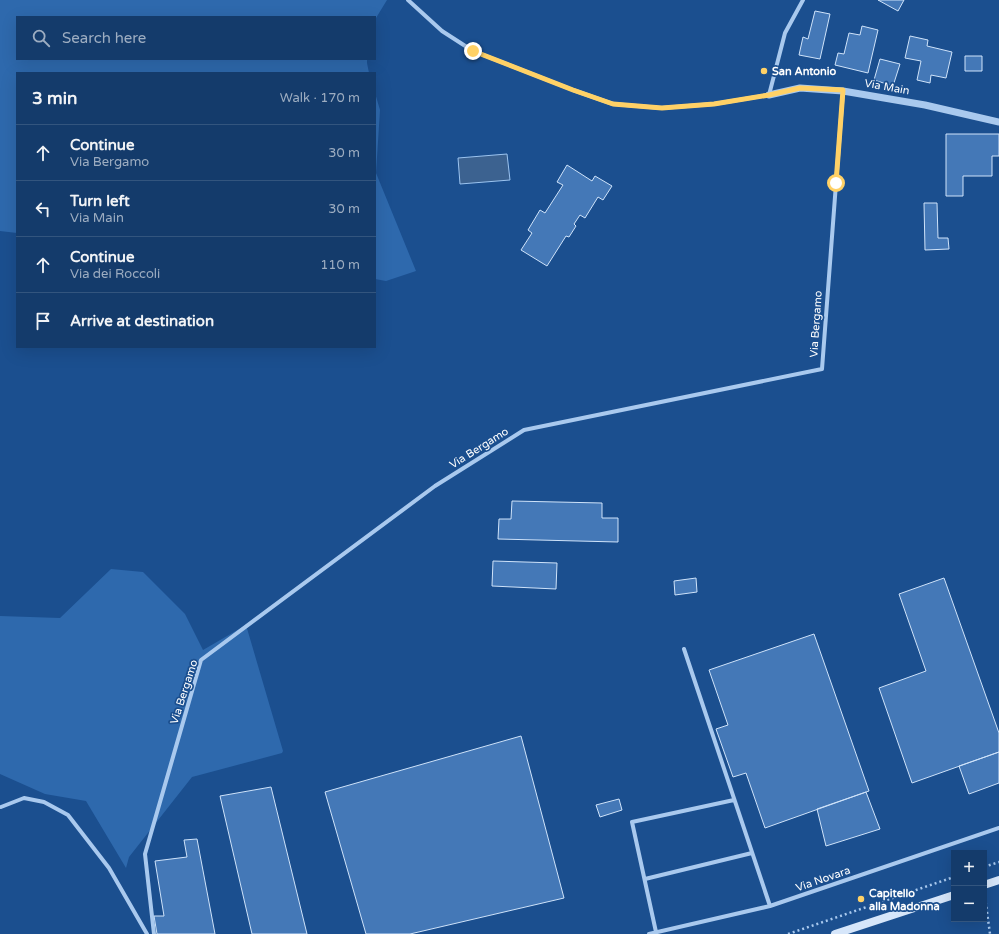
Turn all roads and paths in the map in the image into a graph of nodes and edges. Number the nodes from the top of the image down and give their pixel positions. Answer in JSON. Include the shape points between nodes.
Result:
{"nodes":[{"id":1,"x":408,"y":0,"type":"edge"},
{"id":2,"x":803,"y":0,"type":"edge"},
{"id":3,"x":843,"y":90,"type":"junction"},
{"id":4,"x":769,"y":95,"type":"junction"},
{"id":5,"x":999,"y":122,"type":"edge"},
{"id":6,"x":684,"y":649,"type":"dead end"},
{"id":7,"x":734,"y":800,"type":"junction"},
{"id":8,"x":1,"y":807,"type":"dead end"},
{"id":9,"x":999,"y":828,"type":"edge"},
{"id":10,"x":752,"y":853,"type":"junction"},
{"id":11,"x":999,"y":862,"type":"edge"},
{"id":12,"x":987,"y":866,"type":"edge"},
{"id":13,"x":951,"y":878,"type":"edge"},
{"id":14,"x":644,"y":879,"type":"junction"},
{"id":15,"x":999,"y":880,"type":"edge"},
{"id":16,"x":987,"y":884,"type":"edge"},
{"id":17,"x":951,"y":896,"type":"edge"},
{"id":18,"x":770,"y":906,"type":"junction"},
{"id":19,"x":987,"y":911,"type":"edge"},
{"id":20,"x":656,"y":932,"type":"junction"},
{"id":21,"x":147,"y":934,"type":"edge"},
{"id":22,"x":154,"y":934,"type":"edge"},
{"id":23,"x":649,"y":934,"type":"edge"},
{"id":24,"x":788,"y":934,"type":"edge"},
{"id":25,"x":835,"y":934,"type":"edge"},
{"id":26,"x":990,"y":934,"type":"edge"}],
"edges":[{"from":1,"to":4,"type":"street","via":[[442,31],[473,51],[613,104],[662,108],[714,104]]},
{"from":2,"to":4,"type":"street","via":[[785,32]]},
{"from":3,"to":4,"type":"street","name":"Via Main","via":[[800,88]]},
{"from":3,"to":5,"type":"street","name":"Via Main"},
{"from":3,"to":22,"type":"street","name":"Via Bergamo","via":[[822,369],[524,430],[435,486],[201,660],[145,854]]},
{"from":6,"to":7,"type":"street"},
{"from":7,"to":10,"type":"street"},
{"from":7,"to":14,"type":"street","via":[[632,822]]},
{"from":8,"to":21,"type":"street","via":[[24,798],[44,802],[68,815],[109,868]]},
{"from":9,"to":18,"type":"street","name":"Via Novara"},
{"from":10,"to":14,"type":"street"},
{"from":10,"to":18,"type":"street"},
{"from":11,"to":12,"type":"path"},
{"from":13,"to":24,"type":"path"},
{"from":14,"to":20,"type":"street"},
{"from":15,"to":16,"type":"main road"},
{"from":17,"to":25,"type":"main road"},
{"from":18,"to":20,"type":"street","name":"Via Novara"},
{"from":19,"to":26,"type":"path"},
{"from":20,"to":23,"type":"street","name":"Via Novara"}]}
